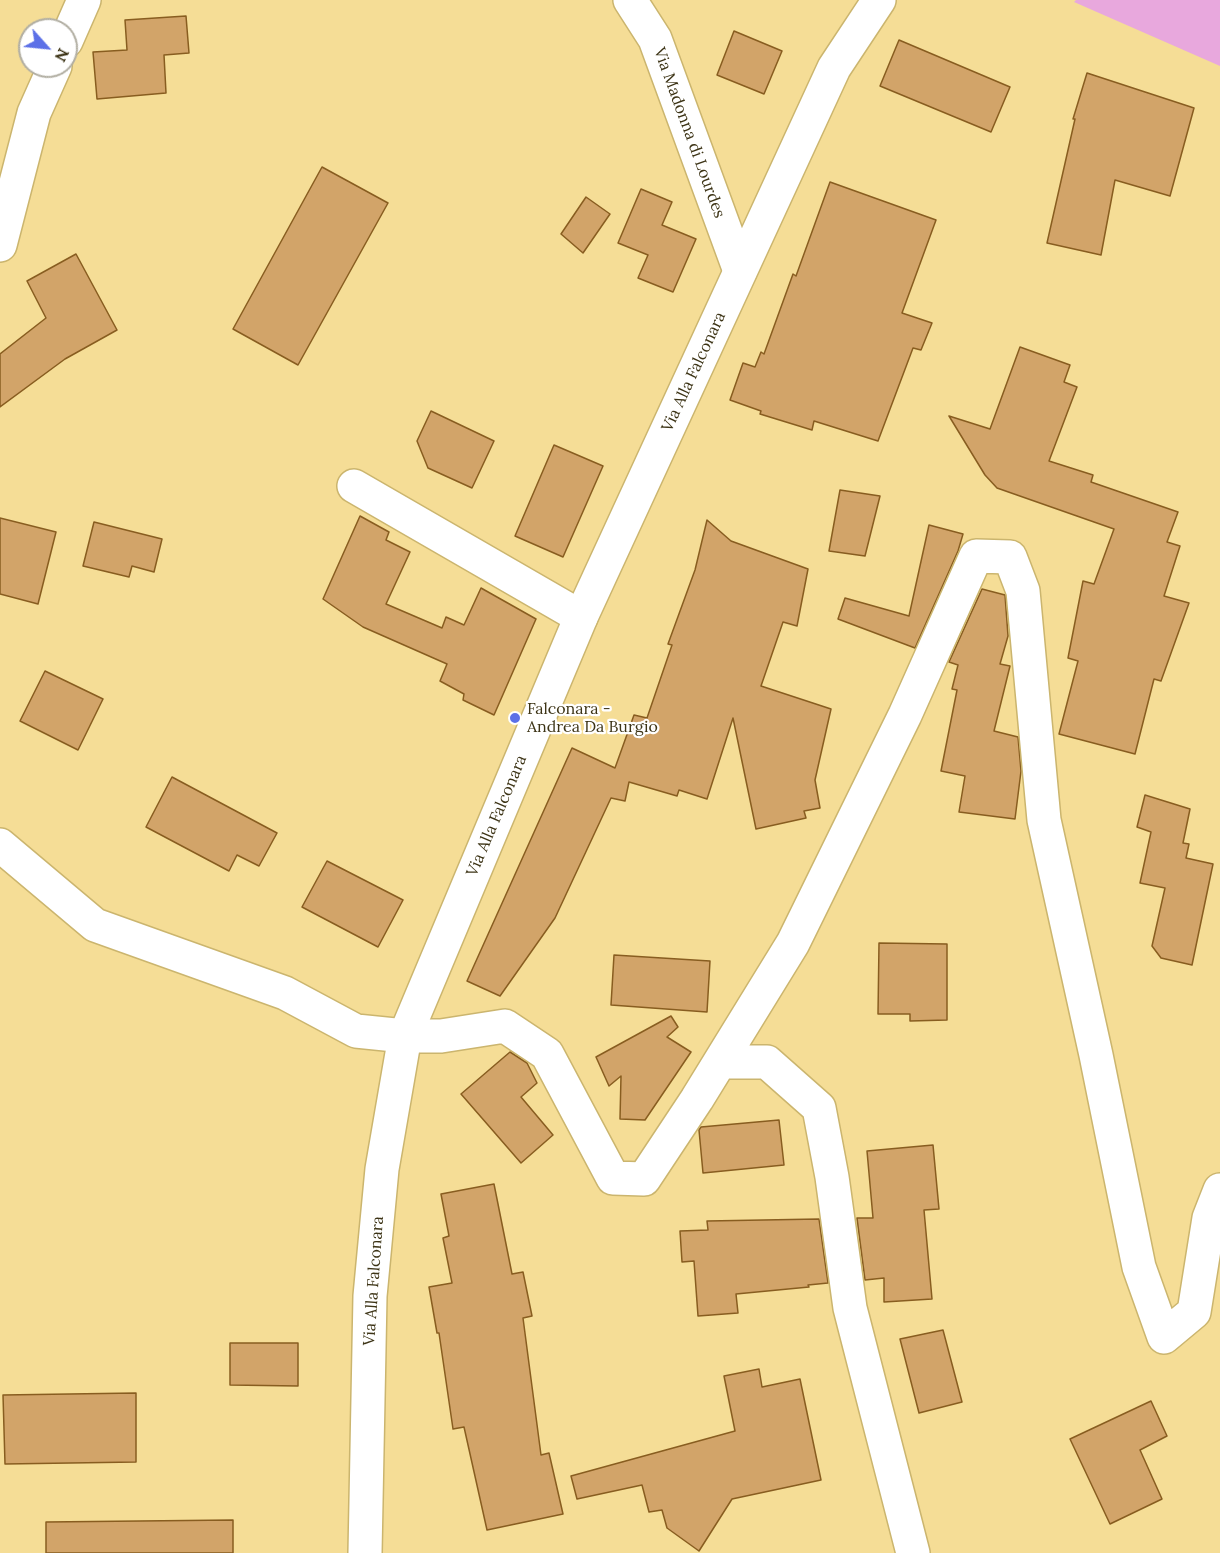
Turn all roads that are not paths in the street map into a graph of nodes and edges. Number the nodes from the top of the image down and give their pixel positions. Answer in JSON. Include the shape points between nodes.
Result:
{"nodes":[{"id":1,"x":84,"y":0,"type":"edge"},
{"id":2,"x":630,"y":0,"type":"edge"},
{"id":3,"x":879,"y":0,"type":"edge"},
{"id":4,"x":76,"y":18,"type":"edge"},
{"id":5,"x":50,"y":78,"type":"edge"},
{"id":6,"x":0,"y":245,"type":"edge"},
{"id":7,"x":740,"y":271,"type":"junction"},
{"id":8,"x":354,"y":486,"type":"dead end"},
{"id":9,"x":581,"y":617,"type":"junction"},
{"id":10,"x":0,"y":844,"type":"edge"},
{"id":11,"x":405,"y":1036,"type":"junction"},
{"id":12,"x":720,"y":1062,"type":"junction"},
{"id":13,"x":1220,"y":1190,"type":"edge"},
{"id":14,"x":365,"y":1553,"type":"edge"},
{"id":15,"x":913,"y":1553,"type":"edge"}],
"edges":[{"from":1,"to":4,"type":"street"},
{"from":2,"to":7,"type":"street","name":"Via Madonna di Lourdes","via":[[655,39]]},
{"from":3,"to":7,"type":"street","name":"Via Alla Falconara","via":[[834,68]]},
{"from":5,"to":6,"type":"street","via":[[34,113]]},
{"from":7,"to":9,"type":"street","name":"Via Alla Falconara"},
{"from":8,"to":9,"type":"street"},
{"from":9,"to":11,"type":"street","name":"Via Alla Falconara"},
{"from":10,"to":11,"type":"street","via":[[95,926],[285,993],[356,1031]]},
{"from":11,"to":12,"type":"street","via":[[441,1036],[505,1026],[547,1054],[613,1178],[644,1179]]},
{"from":11,"to":14,"type":"street","name":"Via Alla Falconara","via":[[382,1169],[370,1296]]},
{"from":12,"to":13,"type":"street","via":[[793,944],[905,715],[976,556],[1010,557],[1023,591],[1044,819],[1139,1267],[1164,1337],[1194,1312],[1209,1218]]},
{"from":12,"to":15,"type":"street","via":[[767,1062],[819,1108],[850,1308]]}]}
